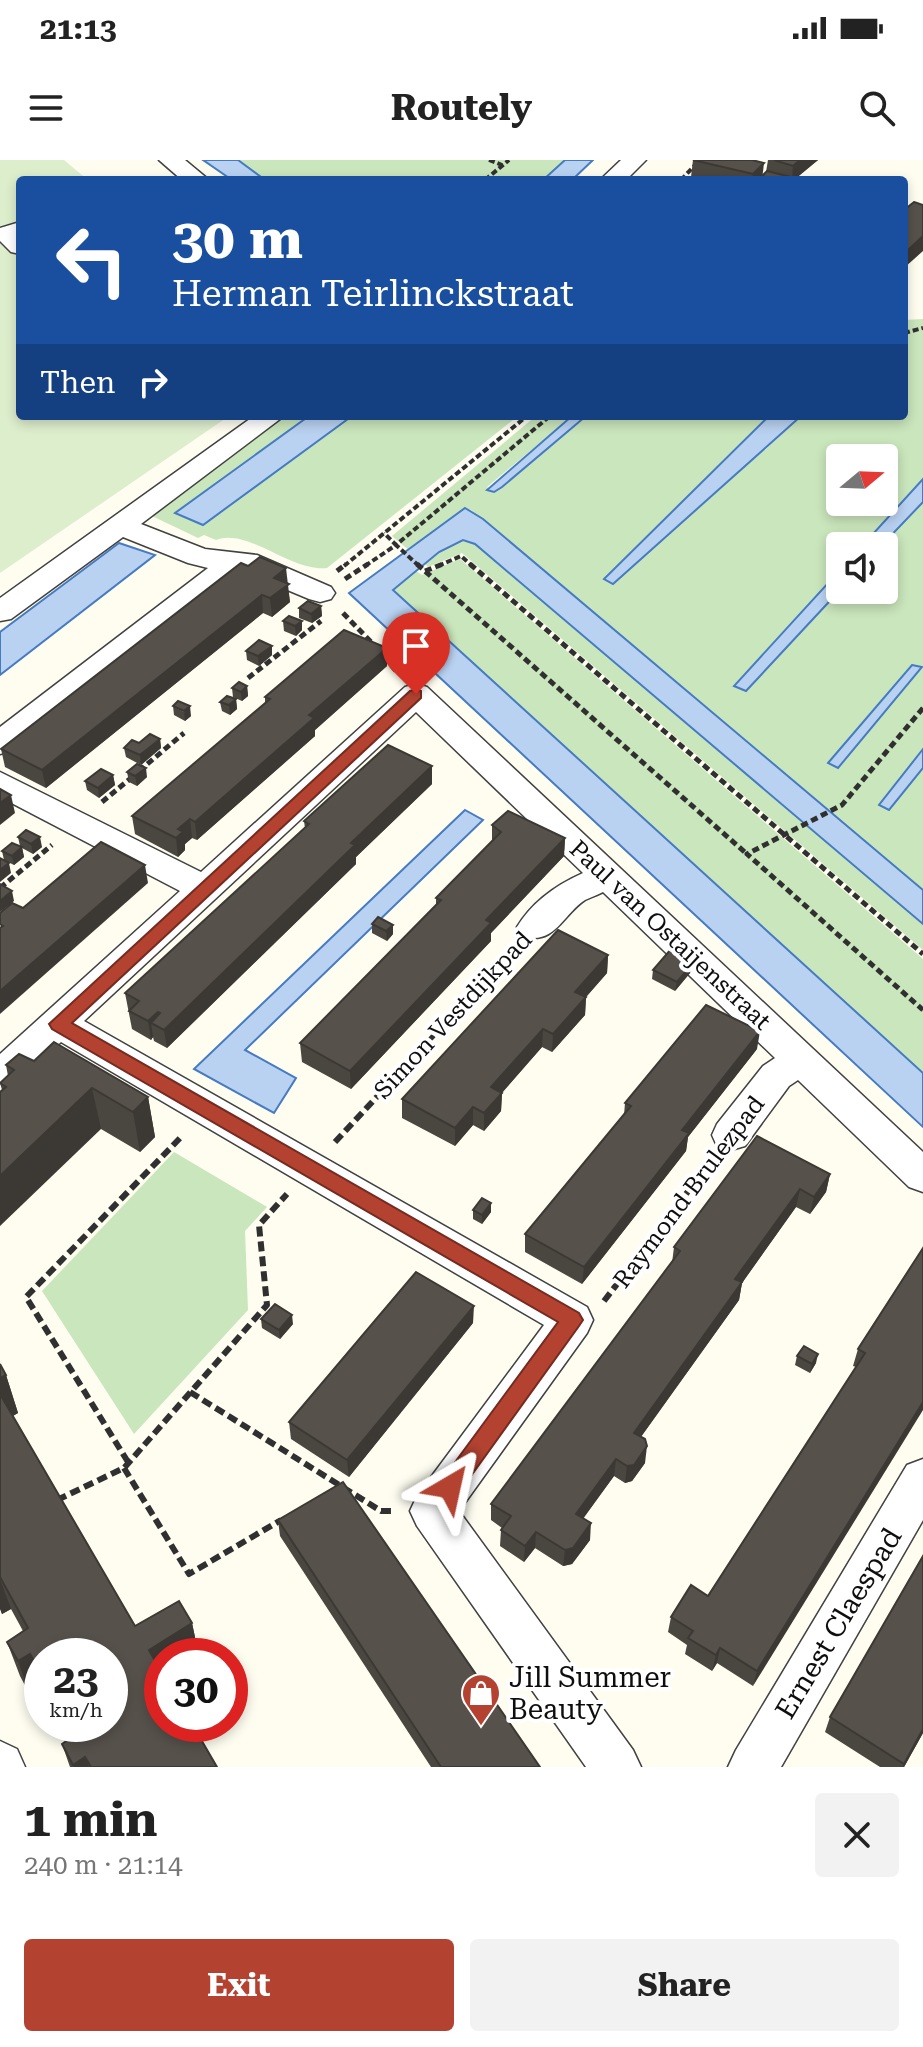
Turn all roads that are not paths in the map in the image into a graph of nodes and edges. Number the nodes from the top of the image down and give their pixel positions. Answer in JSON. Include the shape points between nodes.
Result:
{"nodes":[{"id":1,"x":170,"y":160,"type":"edge"},
{"id":2,"x":635,"y":160,"type":"edge"},
{"id":3,"x":192,"y":176,"type":"edge"},
{"id":4,"x":617,"y":176,"type":"edge"},
{"id":5,"x":16,"y":230,"type":"edge"},
{"id":6,"x":16,"y":243,"type":"edge"},
{"id":7,"x":267,"y":420,"type":"edge"},
{"id":8,"x":121,"y":526,"type":"junction"},
{"id":9,"x":233,"y":563,"type":"junction"},
{"id":10,"x":329,"y":600,"type":"road end"},
{"id":11,"x":0,"y":612,"type":"edge"},
{"id":12,"x":0,"y":743,"type":"edge"},
{"id":13,"x":0,"y":783,"type":"edge"},
{"id":14,"x":607,"y":877,"type":"junction"},
{"id":15,"x":205,"y":889,"type":"junction"},
{"id":16,"x":535,"y":927,"type":"road end"},
{"id":17,"x":59,"y":1024,"type":"junction"},
{"id":18,"x":802,"y":1059,"type":"junction"},
{"id":19,"x":0,"y":1076,"type":"edge"},
{"id":20,"x":731,"y":1135,"type":"road end"},
{"id":21,"x":923,"y":1176,"type":"edge"},
{"id":22,"x":923,"y":1479,"type":"edge"},
{"id":23,"x":616,"y":1767,"type":"edge"},
{"id":24,"x":753,"y":1767,"type":"edge"}],
"edges":[{"from":1,"to":3,"type":"street"},
{"from":2,"to":4,"type":"street"},
{"from":5,"to":6,"type":"street","via":[[6,234]]},
{"from":7,"to":8,"type":"street"},
{"from":8,"to":9,"type":"street","via":[[198,557]]},
{"from":8,"to":11,"type":"street"},
{"from":9,"to":10,"type":"street","via":[[247,561]]},
{"from":9,"to":12,"type":"street"},
{"from":13,"to":15,"type":"street"},
{"from":14,"to":15,"type":"street","name":"Paul van Ostaijenstraat","via":[[416,694]]},
{"from":14,"to":16,"type":"street","name":"Simon Vestdijkpad","via":[[572,892]]},
{"from":14,"to":18,"type":"street","name":"Paul van Ostaijenstraat"},
{"from":15,"to":17,"type":"street"},
{"from":17,"to":19,"type":"street"},
{"from":17,"to":23,"type":"street","via":[[572,1320],[433,1511]]},
{"from":18,"to":20,"type":"street","name":"Raymond Brulezpad","via":[[776,1076]]},
{"from":18,"to":21,"type":"street","name":"Paul van Ostaijenstraat"},
{"from":22,"to":24,"type":"street","name":"Ernest Claespad"}]}
